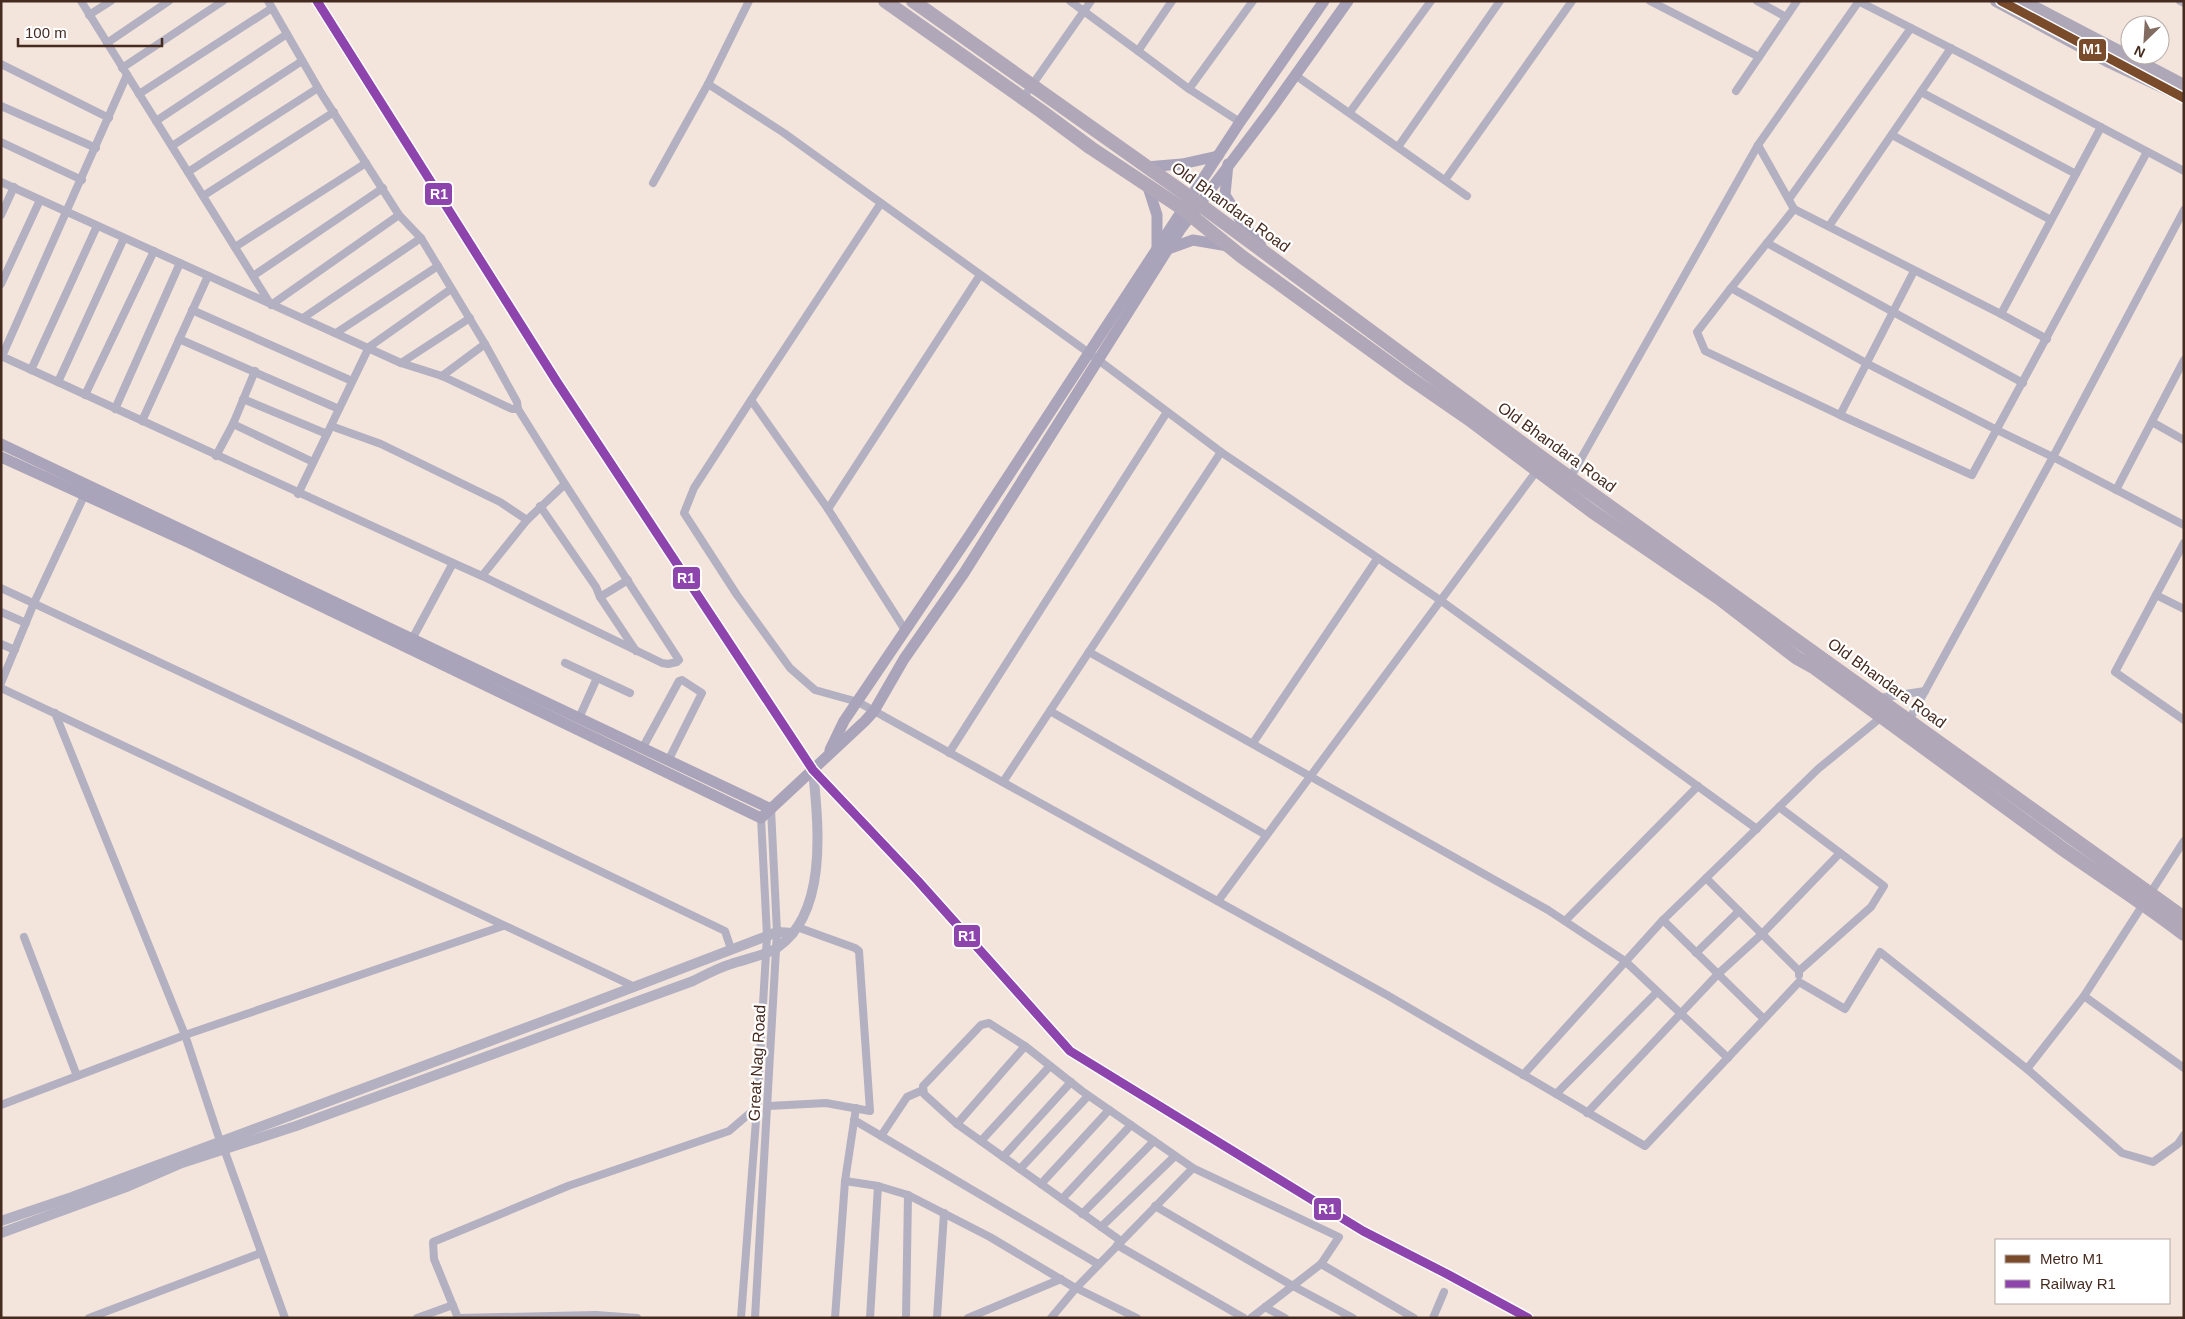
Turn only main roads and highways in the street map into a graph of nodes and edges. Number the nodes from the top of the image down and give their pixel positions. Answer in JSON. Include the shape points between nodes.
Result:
{"nodes":[{"id":1,"x":885,"y":1,"type":"edge"},
{"id":2,"x":913,"y":1,"type":"edge"},
{"id":3,"x":1324,"y":1,"type":"edge"},
{"id":4,"x":1348,"y":1,"type":"edge"},
{"id":5,"x":1996,"y":1,"type":"edge"},
{"id":6,"x":2023,"y":1,"type":"edge"},
{"id":7,"x":2184,"y":85,"type":"edge"},
{"id":8,"x":1027,"y":92,"type":"junction"},
{"id":9,"x":2184,"y":97,"type":"edge"},
{"id":10,"x":1218,"y":156,"type":"junction"},
{"id":11,"x":1228,"y":164,"type":"junction"},
{"id":12,"x":1146,"y":167,"type":"junction"},
{"id":13,"x":1148,"y":187,"type":"junction"},
{"id":14,"x":1190,"y":206,"type":"junction"},
{"id":15,"x":1228,"y":246,"type":"junction"},
{"id":16,"x":1162,"y":249,"type":"junction"},
{"id":17,"x":1269,"y":256,"type":"junction"},
{"id":18,"x":1337,"y":315,"type":"junction"},
{"id":19,"x":1,"y":444,"type":"edge"},
{"id":20,"x":1,"y":457,"type":"edge"},
{"id":21,"x":30,"y":457,"type":"junction"},
{"id":22,"x":26,"y":469,"type":"junction"},
{"id":23,"x":1567,"y":484,"type":"junction"},
{"id":24,"x":410,"y":644,"type":"junction"},
{"id":25,"x":1887,"y":712,"type":"junction"},
{"id":26,"x":828,"y":754,"type":"junction"},
{"id":27,"x":771,"y":809,"type":"junction"},
{"id":28,"x":2147,"y":898,"type":"junction"},
{"id":29,"x":2184,"y":918,"type":"edge"},
{"id":30,"x":2184,"y":934,"type":"edge"}],
"edges":[{"from":1,"to":8,"type":"highway"},
{"from":2,"to":8,"type":"highway","name":"Old Bhandara Road"},
{"from":3,"to":10,"type":"main road"},
{"from":4,"to":11,"type":"main road"},
{"from":5,"to":9,"type":"main road","via":[[2107,61]]},
{"from":6,"to":7,"type":"main road"},
{"from":8,"to":12,"type":"highway","name":"Old Bhandara Road"},
{"from":8,"to":13,"type":"highway","via":[[1091,148]]},
{"from":10,"to":12,"type":"main road"},
{"from":10,"to":14,"type":"main road"},
{"from":11,"to":14,"type":"main road"},
{"from":11,"to":17,"type":"main road","via":[[1225,195]]},
{"from":12,"to":14,"type":"highway","name":"Old Bhandara Road"},
{"from":13,"to":14,"type":"highway"},
{"from":13,"to":16,"type":"main road","via":[[1157,215]]},
{"from":14,"to":15,"type":"highway"},
{"from":14,"to":16,"type":"main road"},
{"from":14,"to":17,"type":"highway","name":"Old Bhandara Road"},
{"from":15,"to":16,"type":"main road","via":[[1193,240]]},
{"from":15,"to":18,"type":"highway"},
{"from":16,"to":26,"type":"main road","via":[[844,721]]},
{"from":16,"to":26,"type":"main road","via":[[1099,361],[964,573],[904,659],[874,711]]},
{"from":17,"to":18,"type":"highway","name":"Old Bhandara Road"},
{"from":18,"to":23,"type":"highway","name":"Old Bhandara Road"},
{"from":19,"to":21,"type":"main road"},
{"from":20,"to":22,"type":"main road"},
{"from":21,"to":22,"type":"main road"},
{"from":21,"to":24,"type":"main road"},
{"from":22,"to":24,"type":"main road"},
{"from":23,"to":25,"type":"highway","via":[[1797,658]]},
{"from":23,"to":25,"type":"highway","name":"Old Bhandara Road","via":[[1879,698]]},
{"from":24,"to":27,"type":"main road","via":[[579,718]]},
{"from":24,"to":27,"type":"main road","via":[[761,818]]},
{"from":25,"to":28,"type":"highway","name":"Old Bhandara Road"},
{"from":26,"to":27,"type":"main road"},
{"from":28,"to":29,"type":"highway","name":"Old Bhandara Road"},
{"from":28,"to":30,"type":"highway"}]}
